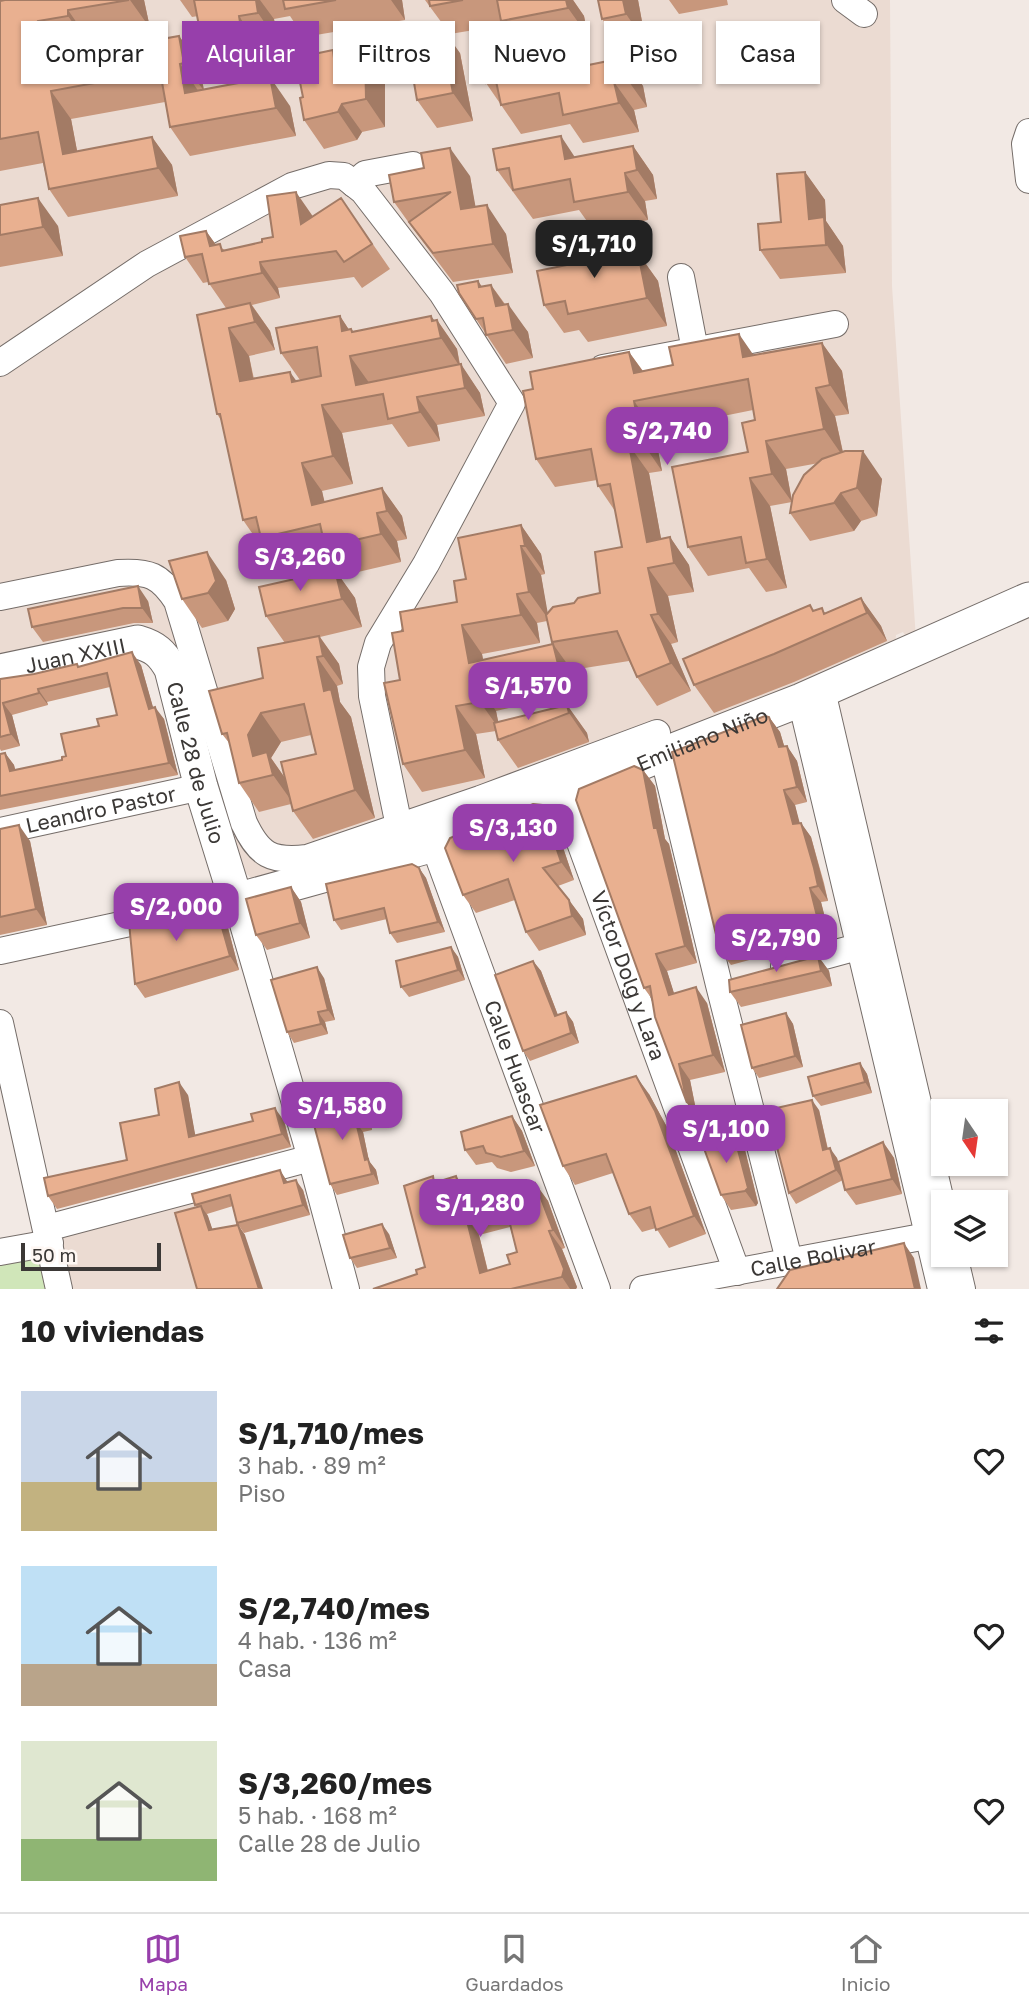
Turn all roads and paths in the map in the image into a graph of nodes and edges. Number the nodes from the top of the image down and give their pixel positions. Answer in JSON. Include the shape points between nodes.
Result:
{"nodes":[{"id":1,"x":1029,"y":132,"type":"edge"},
{"id":2,"x":413,"y":165,"type":"dead end"},
{"id":3,"x":1029,"y":180,"type":"edge"},
{"id":4,"x":354,"y":184,"type":"junction"},
{"id":5,"x":681,"y":277,"type":"dead end"},
{"id":6,"x":835,"y":324,"type":"dead end"},
{"id":7,"x":695,"y":350,"type":"junction"},
{"id":8,"x":0,"y":363,"type":"edge"},
{"id":9,"x":573,"y":374,"type":"edge"},
{"id":10,"x":0,"y":597,"type":"edge"},
{"id":11,"x":1029,"y":599,"type":"edge"},
{"id":12,"x":152,"y":646,"type":"joint"},
{"id":13,"x":0,"y":671,"type":"edge"},
{"id":14,"x":811,"y":695,"type":"junction"},
{"id":15,"x":660,"y":743,"type":"junction"},
{"id":16,"x":201,"y":788,"type":"junction"},
{"id":17,"x":563,"y":796,"type":"junction"},
{"id":18,"x":398,"y":826,"type":"junction"},
{"id":19,"x":0,"y":831,"type":"edge"},
{"id":20,"x":434,"y":845,"type":"junction"},
{"id":21,"x":236,"y":900,"type":"junction"},
{"id":22,"x":870,"y":944,"type":"junction"},
{"id":23,"x":0,"y":951,"type":"edge"},
{"id":24,"x":719,"y":985,"type":"junction"},
{"id":25,"x":0,"y":1023,"type":"edge"},
{"id":26,"x":663,"y":1072,"type":"junction"},
{"id":27,"x":636,"y":1080,"type":"edge"},
{"id":28,"x":557,"y":1105,"type":"edge"},
{"id":29,"x":531,"y":1113,"type":"junction"},
{"id":30,"x":311,"y":1158,"type":"junction"},
{"id":31,"x":938,"y":1190,"type":"edge"},
{"id":32,"x":931,"y":1213,"type":"edge"},
{"id":33,"x":49,"y":1235,"type":"junction"},
{"id":34,"x":931,"y":1236,"type":"edge"},
{"id":35,"x":0,"y":1252,"type":"edge"},
{"id":36,"x":939,"y":1267,"type":"edge"},
{"id":37,"x":957,"y":1267,"type":"edge"},
{"id":38,"x":737,"y":1272,"type":"junction"},
{"id":39,"x":776,"y":1272,"type":"edge"},
{"id":40,"x":60,"y":1289,"type":"edge"},
{"id":41,"x":346,"y":1289,"type":"edge"},
{"id":42,"x":597,"y":1289,"type":"edge"},
{"id":43,"x":643,"y":1289,"type":"edge"},
{"id":44,"x":941,"y":1289,"type":"edge"},
{"id":45,"x":962,"y":1289,"type":"edge"}],
"edges":[{"from":1,"to":3,"type":"street","via":[[1025,144]]},
{"from":2,"to":4,"type":"street","via":[[365,174]]},
{"from":4,"to":8,"type":"street","via":[[344,176],[329,175],[292,186],[146,264]]},
{"from":4,"to":18,"type":"street","via":[[521,396],[390,621],[370,667]]},
{"from":5,"to":7,"type":"street"},
{"from":6,"to":7,"type":"street"},
{"from":7,"to":9,"type":"street"},
{"from":10,"to":18,"type":"street","via":[[118,573],[153,575],[167,585],[177,601],[253,843],[285,860],[307,858]]},
{"from":11,"to":14,"type":"main road","name":"Emiliano Niño"},
{"from":12,"to":13,"type":"main road","name":"Juan XXIII","via":[[138,642]]},
{"from":12,"to":16,"type":"main road","name":"Calle 28 de Julio","via":[[171,669]]},
{"from":14,"to":15,"type":"main road","name":"Emiliano Niño"},
{"from":14,"to":22,"type":"street"},
{"from":15,"to":17,"type":"main road","name":"Emiliano Niño"},
{"from":15,"to":18,"type":"street"},
{"from":15,"to":24,"type":"street"},
{"from":16,"to":19,"type":"street","name":"Leandro Pastor"},
{"from":16,"to":21,"type":"main road","name":"Calle 28 de Julio"},
{"from":17,"to":20,"type":"main road","name":"Emiliano Niño"},
{"from":17,"to":26,"type":"street","name":"Víctor Dolg y Lara"},
{"from":20,"to":21,"type":"main road","name":"Emiliano Niño"},
{"from":20,"to":29,"type":"street","name":"Calle Huascar"},
{"from":21,"to":23,"type":"street","name":"Emiliano Niño"},
{"from":21,"to":30,"type":"street","name":"Calle 28 de Julio"},
{"from":22,"to":24,"type":"street"},
{"from":22,"to":31,"type":"street"},
{"from":22,"to":32,"type":"street"},
{"from":24,"to":39,"type":"street"},
{"from":25,"to":33,"type":"street"},
{"from":26,"to":27,"type":"street"},
{"from":26,"to":38,"type":"street","name":"Víctor Dolg y Lara"},
{"from":28,"to":29,"type":"street"},
{"from":29,"to":42,"type":"street","name":"Calle Huascar"},
{"from":30,"to":33,"type":"street"},
{"from":30,"to":41,"type":"street","name":"Calle 28 de Julio"},
{"from":33,"to":35,"type":"street"},
{"from":33,"to":40,"type":"street"},
{"from":34,"to":39,"type":"street","name":"Calle Bolivar"},
{"from":36,"to":44,"type":"street"},
{"from":37,"to":45,"type":"street"},
{"from":38,"to":39,"type":"street","name":"Calle Bolivar"},
{"from":38,"to":43,"type":"street","name":"Calle Bolivar"}]}
